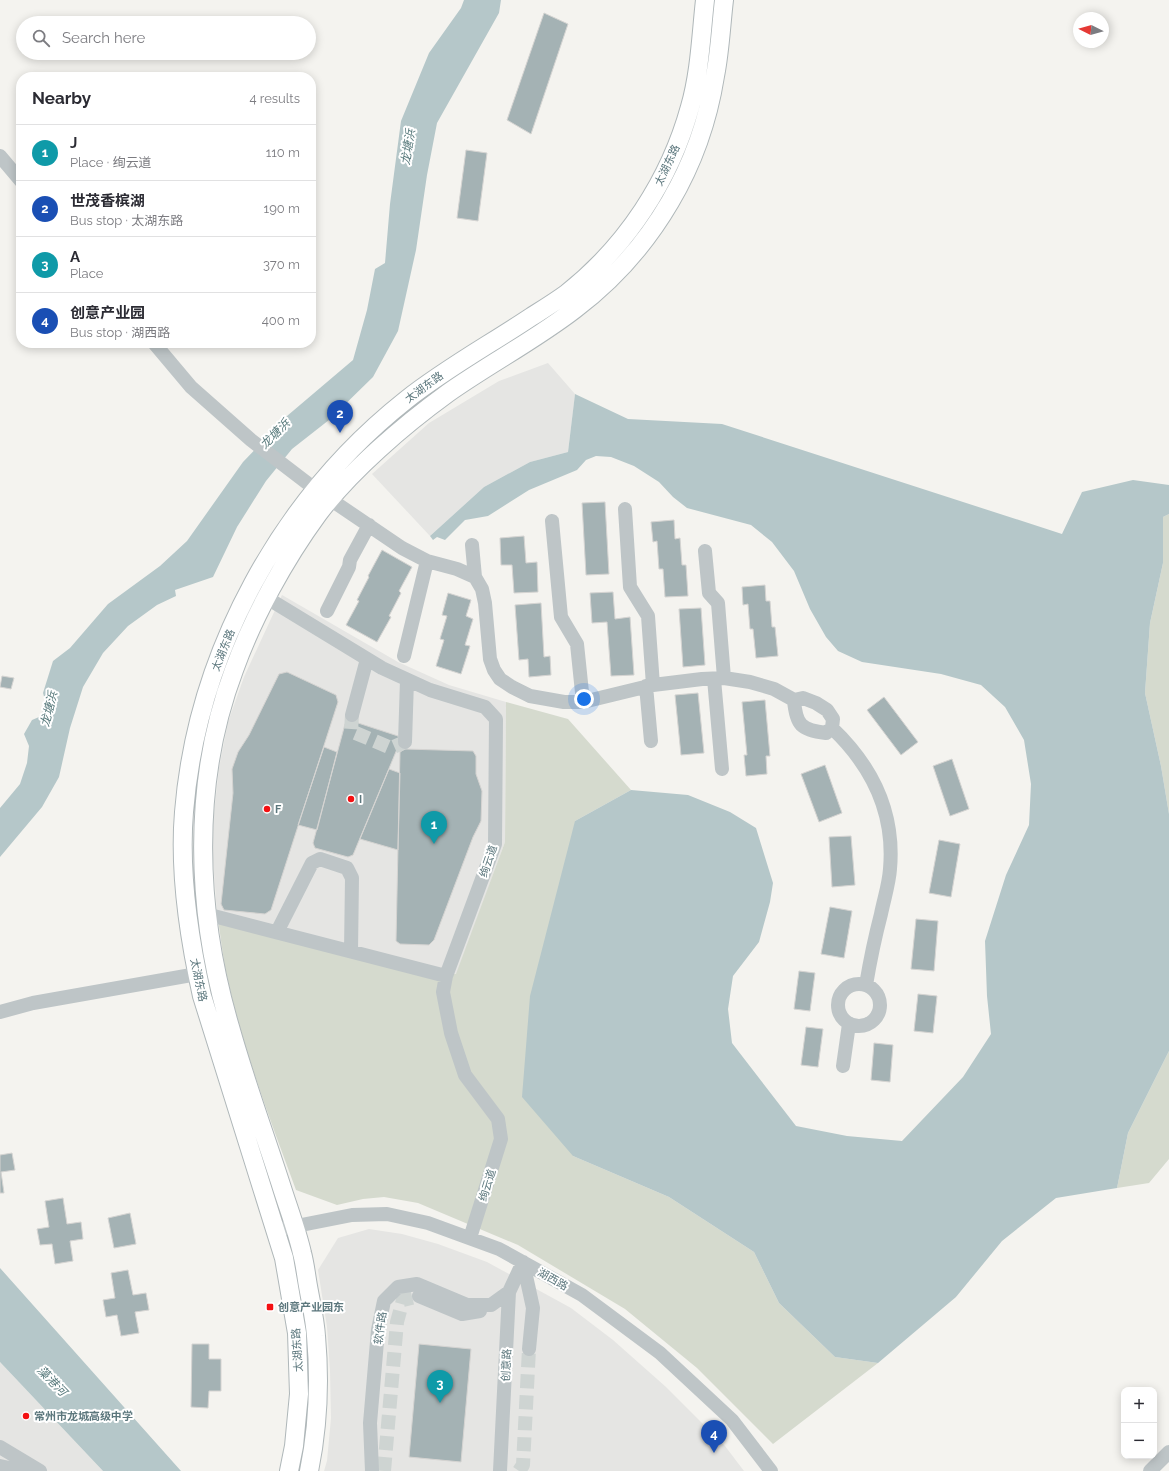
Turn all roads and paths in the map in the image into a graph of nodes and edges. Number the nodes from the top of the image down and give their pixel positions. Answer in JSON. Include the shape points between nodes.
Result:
{"nodes":[{"id":1,"x":705,"y":0,"type":"edge"},
{"id":2,"x":724,"y":0,"type":"edge"},
{"id":3,"x":0,"y":156,"type":"edge"},
{"id":4,"x":16,"y":175,"type":"edge"},
{"id":5,"x":158,"y":348,"type":"edge"},
{"id":6,"x":315,"y":489,"type":"junction"},
{"id":7,"x":331,"y":499,"type":"junction"},
{"id":8,"x":625,"y":509,"type":"dead end"},
{"id":9,"x":552,"y":521,"type":"dead end"},
{"id":10,"x":369,"y":525,"type":"junction"},
{"id":11,"x":472,"y":545,"type":"dead end"},
{"id":12,"x":705,"y":550,"type":"dead end"},
{"id":13,"x":427,"y":561,"type":"junction"},
{"id":14,"x":475,"y":577,"type":"junction"},
{"id":15,"x":267,"y":598,"type":"junction"},
{"id":16,"x":327,"y":611,"type":"dead end"},
{"id":17,"x":404,"y":656,"type":"dead end"},
{"id":18,"x":367,"y":659,"type":"junction"},
{"id":19,"x":719,"y":678,"type":"junction"},
{"id":20,"x":407,"y":680,"type":"junction"},
{"id":21,"x":649,"y":685,"type":"junction"},
{"id":22,"x":794,"y":700,"type":"junction"},
{"id":23,"x":583,"y":702,"type":"junction"},
{"id":24,"x":352,"y":715,"type":"tunnel mouth"},
{"id":25,"x":832,"y":728,"type":"junction"},
{"id":26,"x":652,"y":741,"type":"dead end"},
{"id":27,"x":405,"y":742,"type":"dead end"},
{"id":28,"x":722,"y":769,"type":"dead end"},
{"id":29,"x":206,"y":914,"type":"junction"},
{"id":30,"x":277,"y":932,"type":"junction"},
{"id":31,"x":351,"y":951,"type":"junction"},
{"id":32,"x":197,"y":974,"type":"junction"},
{"id":33,"x":446,"y":976,"type":"junction"},
{"id":34,"x":866,"y":985,"type":"junction"},
{"id":35,"x":0,"y":1012,"type":"edge"},
{"id":36,"x":848,"y":1024,"type":"junction"},
{"id":37,"x":843,"y":1066,"type":"dead end"},
{"id":38,"x":294,"y":1226,"type":"junction"},
{"id":39,"x":276,"y":1230,"type":"junction"},
{"id":40,"x":470,"y":1238,"type":"junction"},
{"id":41,"x":523,"y":1262,"type":"junction"},
{"id":42,"x":509,"y":1292,"type":"junction"},
{"id":43,"x":419,"y":1296,"type":"dead end"},
{"id":44,"x":491,"y":1305,"type":"junction"},
{"id":45,"x":529,"y":1349,"type":"tunnel mouth"},
{"id":46,"x":0,"y":1447,"type":"edge"},
{"id":47,"x":1169,"y":1452,"type":"edge"},
{"id":48,"x":0,"y":1466,"type":"edge"},
{"id":49,"x":24,"y":1471,"type":"edge"},
{"id":50,"x":40,"y":1471,"type":"edge"},
{"id":51,"x":289,"y":1471,"type":"edge"},
{"id":52,"x":309,"y":1471,"type":"edge"},
{"id":53,"x":372,"y":1471,"type":"edge"},
{"id":54,"x":500,"y":1471,"type":"edge"},
{"id":55,"x":771,"y":1471,"type":"edge"},
{"id":56,"x":1150,"y":1471,"type":"edge"}],
"edges":[{"from":1,"to":6,"type":"main road","name":"太湖东路","via":[[697,71],[690,106],[668,167],[654,194],[633,224],[604,259],[566,294],[406,400],[367,434]]},
{"from":2,"to":7,"type":"main road","name":"太湖东路","via":[[716,72],[698,145],[670,202],[624,265],[576,308],[420,415],[382,447]]},
{"from":3,"to":4,"type":"street"},
{"from":5,"to":6,"type":"street","via":[[191,387],[251,440]]},
{"from":6,"to":7,"type":"street"},
{"from":6,"to":32,"type":"main road","name":"太湖东路","via":[[278,541],[242,602],[217,662],[190,759],[184,814],[184,866],[187,914]]},
{"from":7,"to":10,"type":"street"},
{"from":7,"to":15,"type":"main road","name":"太湖东路","via":[[292,554]]},
{"from":8,"to":21,"type":"street","via":[[630,587],[648,616]]},
{"from":9,"to":23,"type":"street","via":[[560,618],[577,644]]},
{"from":10,"to":13,"type":"street","via":[[402,548]]},
{"from":10,"to":16,"type":"street"},
{"from":11,"to":14,"type":"street"},
{"from":12,"to":19,"type":"street","via":[[709,593],[718,603]]},
{"from":13,"to":14,"type":"street"},
{"from":13,"to":17,"type":"street"},
{"from":14,"to":23,"type":"street","via":[[482,589],[485,603],[490,659],[500,679],[530,696],[564,702]]},
{"from":15,"to":18,"type":"street","name":"绚云道"},
{"from":15,"to":29,"type":"main road","name":"太湖东路","via":[[234,670],[209,759],[203,866]]},
{"from":18,"to":20,"type":"street","name":"绚云道"},
{"from":18,"to":24,"type":"street"},
{"from":19,"to":21,"type":"street"},
{"from":19,"to":22,"type":"street","via":[[768,687]]},
{"from":19,"to":28,"type":"street"},
{"from":20,"to":27,"type":"street"},
{"from":20,"to":33,"type":"street","name":"绚云道","via":[[485,707],[496,719],[495,844]]},
{"from":21,"to":23,"type":"street"},
{"from":21,"to":26,"type":"street"},
{"from":22,"to":25,"type":"street","via":[[802,698],[816,702],[827,710],[833,719]]},
{"from":22,"to":25,"type":"street","via":[[795,714],[804,728],[826,733]]},
{"from":25,"to":34,"type":"street","via":[[865,764],[881,799],[891,844],[887,887]]},
{"from":29,"to":30,"type":"street"},
{"from":29,"to":38,"type":"main road","name":"太湖东路","via":[[230,1028]]},
{"from":30,"to":31,"type":"street"},
{"from":30,"to":31,"type":"street","via":[[312,863],[320,859],[347,868],[352,878]]},
{"from":31,"to":33,"type":"street"},
{"from":32,"to":35,"type":"street","via":[[33,1003]]},
{"from":32,"to":39,"type":"main road","name":"太湖东路","via":[[212,1031]]},
{"from":33,"to":40,"type":"street","name":"绚云道","via":[[443,992],[451,1033],[466,1075],[498,1119],[501,1139]]},
{"from":34,"to":36,"type":"street","via":[[851,986],[840,996],[839,1012]]},
{"from":34,"to":36,"type":"street","via":[[874,990],[879,998],[878,1015],[864,1026]]},
{"from":36,"to":37,"type":"street"},
{"from":38,"to":39,"type":"street","name":"湖西路"},
{"from":38,"to":40,"type":"street","name":"湖西路","via":[[352,1215],[387,1214],[428,1223]]},
{"from":38,"to":52,"type":"main road","name":"太湖东路","via":[[302,1254],[316,1334],[318,1392],[314,1448]]},
{"from":39,"to":51,"type":"main road","name":"太湖东路","via":[[284,1258],[297,1333],[299,1394]]},
{"from":40,"to":41,"type":"street","name":"湖西路"},
{"from":41,"to":42,"type":"street","name":"创意路"},
{"from":41,"to":45,"type":"street","via":[[533,1308]]},
{"from":41,"to":55,"type":"street","name":"湖西路","via":[[582,1295],[660,1353],[732,1420]]},
{"from":42,"to":44,"type":"street"},
{"from":42,"to":54,"type":"street","name":"创意路"},
{"from":43,"to":44,"type":"street","via":[[462,1314],[479,1312]]},
{"from":44,"to":53,"type":"street","name":"软件路","via":[[467,1305],[417,1284],[398,1287],[384,1301],[378,1330],[370,1423]]},
{"from":46,"to":50,"type":"street"},
{"from":47,"to":56,"type":"street"},
{"from":48,"to":49,"type":"street"}]}
